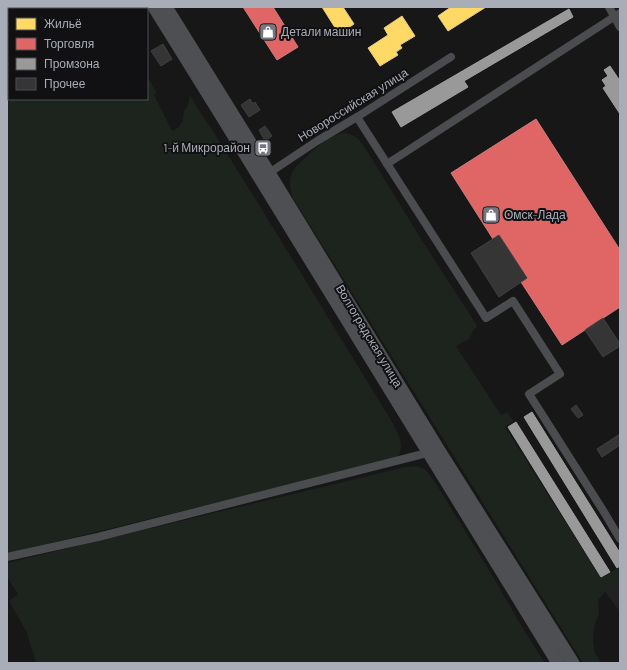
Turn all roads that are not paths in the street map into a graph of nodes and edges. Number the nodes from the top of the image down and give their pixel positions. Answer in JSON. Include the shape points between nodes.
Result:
{"nodes":[{"id":1,"x":154,"y":7,"type":"edge"},
{"id":2,"x":166,"y":7,"type":"edge"},
{"id":3,"x":609,"y":7,"type":"edge"},
{"id":4,"x":617,"y":15,"type":"edge"},
{"id":5,"x":620,"y":27,"type":"edge"},
{"id":6,"x":451,"y":57,"type":"dead end"},
{"id":7,"x":357,"y":117,"type":"junction"},
{"id":8,"x":387,"y":164,"type":"junction"},
{"id":9,"x":269,"y":173,"type":"junction"},
{"id":10,"x":433,"y":451,"type":"junction"},
{"id":11,"x":620,"y":539,"type":"edge"},
{"id":12,"x":7,"y":557,"type":"edge"},
{"id":13,"x":558,"y":663,"type":"edge"},
{"id":14,"x":573,"y":663,"type":"edge"}],
"edges":[{"from":1,"to":10,"type":"main road","name":"Волгоградская улица"},
{"from":2,"to":9,"type":"main road","name":"Волгоградская улица"},
{"from":3,"to":4,"type":"street"},
{"from":4,"to":5,"type":"street"},
{"from":4,"to":8,"type":"street"},
{"from":6,"to":7,"type":"street","name":"Новороссийская улица"},
{"from":7,"to":8,"type":"street"},
{"from":7,"to":9,"type":"street","name":"Новороссийская улица"},
{"from":8,"to":11,"type":"street","via":[[486,318],[513,301],[560,374],[529,394]]},
{"from":9,"to":10,"type":"main road","name":"Волгоградская улица"},
{"from":10,"to":12,"type":"street","via":[[98,537]]},
{"from":10,"to":13,"type":"main road","name":"Волгоградская улица"},
{"from":10,"to":14,"type":"main road","name":"Волгоградская улица"}]}
